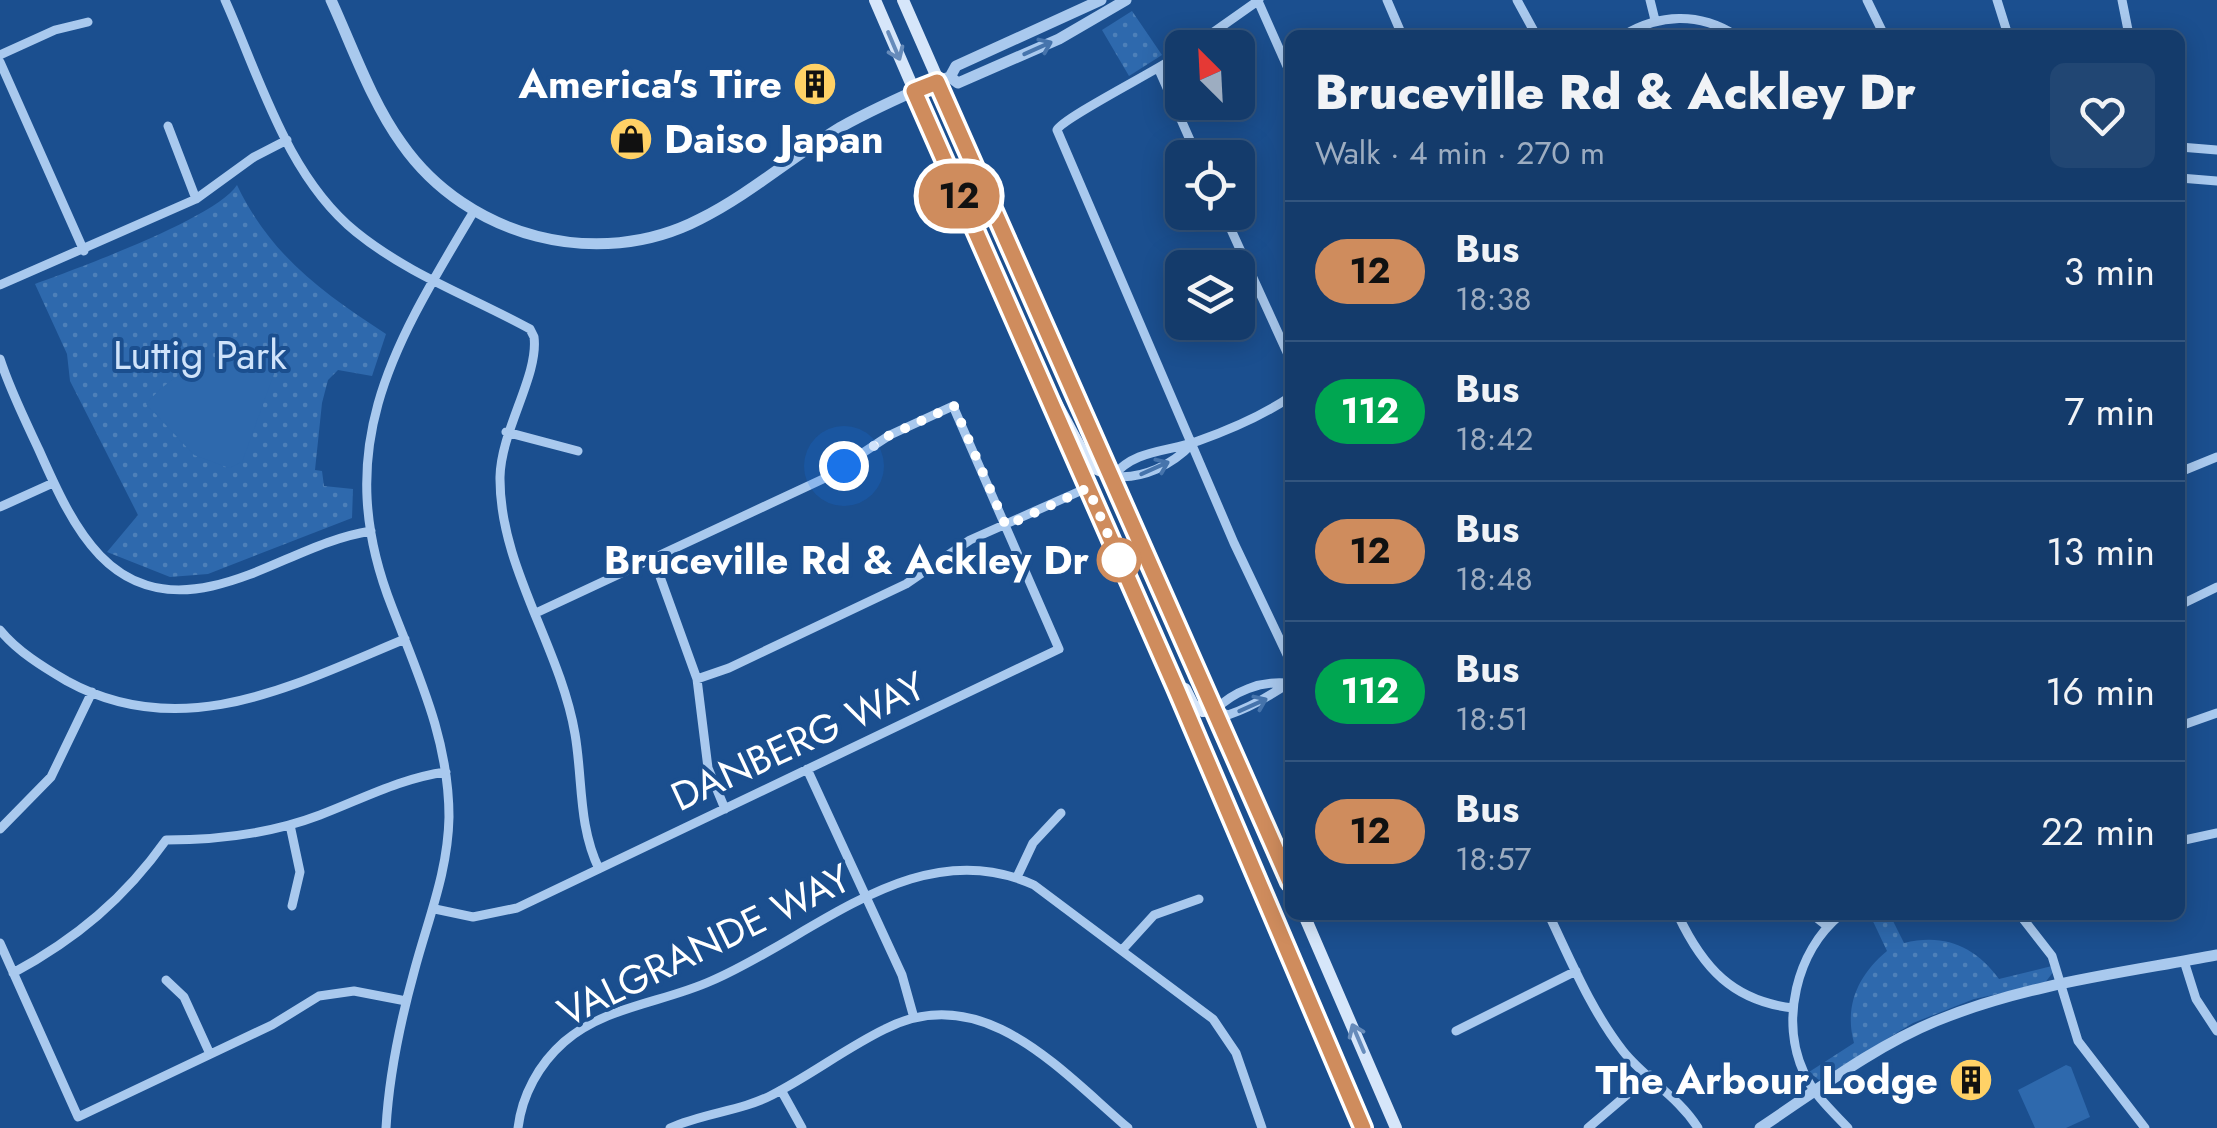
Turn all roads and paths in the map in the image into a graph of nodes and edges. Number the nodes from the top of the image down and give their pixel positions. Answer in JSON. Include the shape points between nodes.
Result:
{"nodes":[{"id":1,"x":225,"y":0,"type":"edge"},
{"id":2,"x":332,"y":0,"type":"edge"},
{"id":3,"x":874,"y":0,"type":"edge"},
{"id":4,"x":904,"y":0,"type":"edge"},
{"id":5,"x":1101,"y":0,"type":"edge"},
{"id":6,"x":1126,"y":0,"type":"edge"},
{"id":7,"x":1259,"y":0,"type":"edge"},
{"id":8,"x":1387,"y":0,"type":"edge"},
{"id":9,"x":1517,"y":0,"type":"edge"},
{"id":10,"x":1650,"y":0,"type":"edge"},
{"id":11,"x":1867,"y":0,"type":"edge"},
{"id":12,"x":1997,"y":0,"type":"edge"},
{"id":13,"x":2122,"y":0,"type":"edge"},
{"id":14,"x":1655,"y":20,"type":"junction"},
{"id":15,"x":88,"y":22,"type":"dead end"},
{"id":16,"x":1216,"y":30,"type":"edge"},
{"id":17,"x":1400,"y":30,"type":"edge"},
{"id":18,"x":1533,"y":30,"type":"edge"},
{"id":19,"x":1634,"y":30,"type":"edge"},
{"id":20,"x":1722,"y":30,"type":"edge"},
{"id":21,"x":1882,"y":30,"type":"edge"},
{"id":22,"x":2006,"y":30,"type":"edge"},
{"id":23,"x":2128,"y":30,"type":"edge"},
{"id":24,"x":0,"y":59,"type":"edge"},
{"id":25,"x":1285,"y":62,"type":"edge"},
{"id":26,"x":1165,"y":66,"type":"edge"},
{"id":27,"x":1159,"y":70,"type":"junction"},
{"id":28,"x":944,"y":79,"type":"junction"},
{"id":29,"x":914,"y":91,"type":"junction"},
{"id":30,"x":168,"y":126,"type":"dead end"},
{"id":31,"x":287,"y":140,"type":"junction"},
{"id":32,"x":1190,"y":140,"type":"edge"},
{"id":33,"x":2185,"y":147,"type":"edge"},
{"id":34,"x":2217,"y":150,"type":"edge"},
{"id":35,"x":2185,"y":178,"type":"edge"},
{"id":36,"x":2217,"y":181,"type":"edge"},
{"id":37,"x":196,"y":199,"type":"junction"},
{"id":38,"x":474,"y":211,"type":"junction"},
{"id":39,"x":1231,"y":230,"type":"edge"},
{"id":40,"x":84,"y":251,"type":"junction"},
{"id":41,"x":432,"y":281,"type":"junction"},
{"id":42,"x":0,"y":284,"type":"edge"},
{"id":43,"x":1285,"y":348,"type":"edge"},
{"id":44,"x":0,"y":359,"type":"edge"},
{"id":45,"x":1042,"y":384,"type":"junction"},
{"id":46,"x":1285,"y":400,"type":"edge"},
{"id":47,"x":506,"y":432,"type":"junction"},
{"id":48,"x":1192,"y":444,"type":"junction"},
{"id":49,"x":578,"y":451,"type":"dead end"},
{"id":50,"x":2217,"y":457,"type":"edge"},
{"id":51,"x":2185,"y":470,"type":"edge"},
{"id":52,"x":1113,"y":476,"type":"junction"},
{"id":53,"x":53,"y":483,"type":"junction"},
{"id":54,"x":1088,"y":488,"type":"junction"},
{"id":55,"x":0,"y":507,"type":"edge"},
{"id":56,"x":1006,"y":526,"type":"junction"},
{"id":57,"x":371,"y":531,"type":"junction"},
{"id":58,"x":654,"y":560,"type":"junction"},
{"id":59,"x":2217,"y":588,"type":"edge"},
{"id":60,"x":2185,"y":603,"type":"edge"},
{"id":61,"x":538,"y":612,"type":"junction"},
{"id":62,"x":1146,"y":622,"type":"junction"},
{"id":63,"x":0,"y":630,"type":"edge"},
{"id":64,"x":405,"y":639,"type":"junction"},
{"id":65,"x":8,"y":640,"type":"junction"},
{"id":66,"x":0,"y":649,"type":"edge"},
{"id":67,"x":1285,"y":650,"type":"edge"},
{"id":68,"x":697,"y":678,"type":"junction"},
{"id":69,"x":1285,"y":682,"type":"edge"},
{"id":70,"x":1285,"y":685,"type":"edge"},
{"id":71,"x":92,"y":692,"type":"junction"},
{"id":72,"x":1216,"y":710,"type":"junction"},
{"id":73,"x":2217,"y":713,"type":"edge"},
{"id":74,"x":2185,"y":724,"type":"edge"},
{"id":75,"x":808,"y":770,"type":"junction"},
{"id":76,"x":446,"y":772,"type":"junction"},
{"id":77,"x":725,"y":809,"type":"junction"},
{"id":78,"x":1061,"y":812,"type":"dead end"},
{"id":79,"x":290,"y":824,"type":"junction"},
{"id":80,"x":0,"y":829,"type":"edge"},
{"id":81,"x":2217,"y":833,"type":"edge"},
{"id":82,"x":2185,"y":840,"type":"edge"},
{"id":83,"x":600,"y":869,"type":"junction"},
{"id":84,"x":1285,"y":870,"type":"edge"},
{"id":85,"x":1017,"y":877,"type":"junction"},
{"id":86,"x":1199,"y":898,"type":"dead end"},
{"id":87,"x":867,"y":899,"type":"junction"},
{"id":88,"x":292,"y":906,"type":"dead end"},
{"id":89,"x":435,"y":909,"type":"junction"},
{"id":90,"x":1306,"y":920,"type":"edge"},
{"id":91,"x":1551,"y":920,"type":"edge"},
{"id":92,"x":1681,"y":920,"type":"edge"},
{"id":93,"x":1819,"y":920,"type":"edge"},
{"id":94,"x":1834,"y":920,"type":"edge"},
{"id":95,"x":2024,"y":920,"type":"edge"},
{"id":96,"x":1827,"y":926,"type":"junction"},
{"id":97,"x":0,"y":943,"type":"edge"},
{"id":98,"x":1123,"y":949,"type":"junction"},
{"id":99,"x":2217,"y":954,"type":"edge"},
{"id":100,"x":2184,"y":961,"type":"junction"},
{"id":101,"x":1576,"y":971,"type":"junction"},
{"id":102,"x":13,"y":973,"type":"junction"},
{"id":103,"x":166,"y":980,"type":"dead end"},
{"id":104,"x":2061,"y":983,"type":"junction"},
{"id":105,"x":406,"y":1000,"type":"junction"},
{"id":106,"x":1793,"y":1008,"type":"junction"},
{"id":107,"x":914,"y":1018,"type":"junction"},
{"id":108,"x":1456,"y":1031,"type":"dead end"},
{"id":109,"x":2217,"y":1031,"type":"edge"},
{"id":110,"x":210,"y":1054,"type":"junction"},
{"id":111,"x":1650,"y":1075,"type":"junction"},
{"id":112,"x":781,"y":1090,"type":"junction"},
{"id":113,"x":1814,"y":1092,"type":"junction"},
{"id":114,"x":386,"y":1128,"type":"edge"},
{"id":115,"x":518,"y":1128,"type":"edge"},
{"id":116,"x":670,"y":1128,"type":"edge"},
{"id":117,"x":802,"y":1128,"type":"edge"},
{"id":118,"x":1128,"y":1128,"type":"edge"},
{"id":119,"x":1262,"y":1128,"type":"edge"},
{"id":120,"x":1363,"y":1128,"type":"edge"},
{"id":121,"x":1396,"y":1128,"type":"edge"},
{"id":122,"x":1588,"y":1128,"type":"edge"},
{"id":123,"x":1698,"y":1128,"type":"edge"},
{"id":124,"x":1760,"y":1128,"type":"edge"},
{"id":125,"x":1848,"y":1128,"type":"edge"},
{"id":126,"x":2145,"y":1128,"type":"edge"}],
"edges":[{"from":1,"to":31,"type":"street"},
{"from":2,"to":38,"type":"street","via":[[393,131],[422,169]]},
{"from":3,"to":29,"type":"main road","one_way":true},
{"from":4,"to":28,"type":"main road"},
{"from":5,"to":28,"type":"street","via":[[956,66]]},
{"from":28,"to":6,"type":"street","one_way":true,"via":[[958,83],[1012,60]]},
{"from":7,"to":16,"type":"street"},
{"from":7,"to":25,"type":"street"},
{"from":8,"to":17,"type":"street"},
{"from":9,"to":18,"type":"street"},
{"from":10,"to":14,"type":"street"},
{"from":11,"to":21,"type":"street"},
{"from":12,"to":22,"type":"street"},
{"from":13,"to":23,"type":"street"},
{"from":14,"to":19,"type":"street"},
{"from":14,"to":20,"type":"street","via":[[1696,20]]},
{"from":15,"to":24,"type":"street","via":[[56,30]]},
{"from":24,"to":40,"type":"street"},
{"from":26,"to":27,"type":"street"},
{"from":27,"to":32,"type":"street"},
{"from":27,"to":48,"type":"street","via":[[1066,118],[1057,130]]},
{"from":28,"to":29,"type":"street"},
{"from":28,"to":52,"type":"main road"},
{"from":29,"to":38,"type":"street","via":[[842,126],[705,217],[645,239],[552,240]]},
{"from":29,"to":45,"type":"main road"},
{"from":30,"to":37,"type":"street"},
{"from":31,"to":37,"type":"street"},
{"from":31,"to":41,"type":"street","via":[[342,220]]},
{"from":33,"to":34,"type":"street"},
{"from":35,"to":36,"type":"street"},
{"from":37,"to":40,"type":"street"},
{"from":38,"to":41,"type":"street"},
{"from":39,"to":43,"type":"street"},
{"from":40,"to":42,"type":"street"},
{"from":41,"to":47,"type":"street","via":[[534,336]]},
{"from":41,"to":57,"type":"street","via":[[394,351],[377,402],[366,479]]},
{"from":44,"to":53,"type":"street"},
{"from":45,"to":52,"type":"main road","via":[[1066,415],[1090,466]]},
{"from":45,"to":54,"type":"main road"},
{"from":46,"to":48,"type":"street"},
{"from":47,"to":49,"type":"street"},
{"from":47,"to":61,"type":"street","via":[[500,474],[505,524]]},
{"from":52,"to":48,"type":"street","one_way":true,"via":[[1141,475]]},
{"from":48,"to":52,"type":"street","via":[[1122,464]]},
{"from":48,"to":67,"type":"street"},
{"from":50,"to":51,"type":"street"},
{"from":52,"to":72,"type":"main road"},
{"from":53,"to":55,"type":"street"},
{"from":53,"to":57,"type":"street","via":[[94,553],[127,576],[173,589],[213,586],[328,540]]},
{"from":54,"to":56,"type":"street"},
{"from":54,"to":62,"type":"main road"},
{"from":56,"to":58,"type":"street","via":[[954,406],[890,435],[823,479]]},
{"from":56,"to":68,"type":"street","via":[[952,551],[906,584]]},
{"from":56,"to":75,"type":"street","name":"DANBERG WAY","via":[[1059,649]]},
{"from":57,"to":64,"type":"street"},
{"from":58,"to":61,"type":"street"},
{"from":58,"to":68,"type":"street"},
{"from":59,"to":60,"type":"street"},
{"from":61,"to":83,"type":"street","via":[[566,693],[582,822]]},
{"from":62,"to":72,"type":"main road","via":[[1193,704]]},
{"from":62,"to":120,"type":"main road"},
{"from":63,"to":65,"type":"street"},
{"from":64,"to":71,"type":"street","via":[[233,705],[166,709]]},
{"from":64,"to":76,"type":"street","via":[[436,721]]},
{"from":65,"to":66,"type":"street"},
{"from":65,"to":71,"type":"street"},
{"from":68,"to":77,"type":"street","via":[[708,768]]},
{"from":69,"to":72,"type":"street","via":[[1258,685]]},
{"from":72,"to":70,"type":"street","one_way":true,"via":[[1238,712]]},
{"from":71,"to":80,"type":"street","via":[[51,777]]},
{"from":72,"to":84,"type":"main road"},
{"from":73,"to":74,"type":"street"},
{"from":75,"to":77,"type":"street","name":"DANBERG WAY"},
{"from":75,"to":87,"type":"street"},
{"from":76,"to":79,"type":"street","via":[[406,779]]},
{"from":76,"to":89,"type":"street","via":[[447,841]]},
{"from":77,"to":83,"type":"street","name":"DANBERG WAY"},
{"from":78,"to":85,"type":"street","via":[[1033,843]]},
{"from":79,"to":88,"type":"street","via":[[300,872]]},
{"from":79,"to":102,"type":"street","via":[[223,838],[166,840],[98,917]]},
{"from":81,"to":82,"type":"street"},
{"from":83,"to":89,"type":"street","name":"DANBERG WAY","via":[[506,912],[473,917]]},
{"from":85,"to":87,"type":"street","name":"VALGRANDE WAY","via":[[950,868]]},
{"from":85,"to":98,"type":"street","name":"VALGRANDE WAY"},
{"from":86,"to":98,"type":"street","via":[[1154,915]]},
{"from":87,"to":107,"type":"street"},
{"from":87,"to":115,"type":"street","name":"VALGRANDE WAY","via":[[721,977],[577,1031],[538,1072]]},
{"from":89,"to":105,"type":"street"},
{"from":121,"to":90,"type":"main road","one_way":true},
{"from":91,"to":101,"type":"street"},
{"from":92,"to":106,"type":"street","via":[[1703,962],[1724,983],[1761,1002]]},
{"from":93,"to":96,"type":"street"},
{"from":94,"to":96,"type":"street"},
{"from":95,"to":104,"type":"street","via":[[2052,956]]},
{"from":96,"to":106,"type":"street","via":[[1807,958]]},
{"from":97,"to":102,"type":"street"},
{"from":98,"to":119,"type":"street","name":"VALGRANDE WAY","via":[[1226,1035]]},
{"from":99,"to":100,"type":"street"},
{"from":100,"to":104,"type":"street"},
{"from":100,"to":109,"type":"street"},
{"from":101,"to":108,"type":"street"},
{"from":101,"to":111,"type":"street","via":[[1624,1053]]},
{"from":102,"to":110,"type":"street","via":[[78,1117]]},
{"from":103,"to":110,"type":"street","via":[[180,990]]},
{"from":104,"to":113,"type":"street","via":[[1935,1022]]},
{"from":104,"to":126,"type":"street","via":[[2078,1041]]},
{"from":105,"to":110,"type":"street","via":[[354,990],[330,993]]},
{"from":105,"to":114,"type":"street"},
{"from":106,"to":113,"type":"street","via":[[1796,1046]]},
{"from":107,"to":112,"type":"street"},
{"from":107,"to":118,"type":"street","via":[[954,1014],[1006,1029]]},
{"from":111,"to":122,"type":"street"},
{"from":111,"to":123,"type":"street"},
{"from":112,"to":116,"type":"street"},
{"from":112,"to":117,"type":"street"},
{"from":113,"to":124,"type":"street"},
{"from":113,"to":125,"type":"street"}]}
